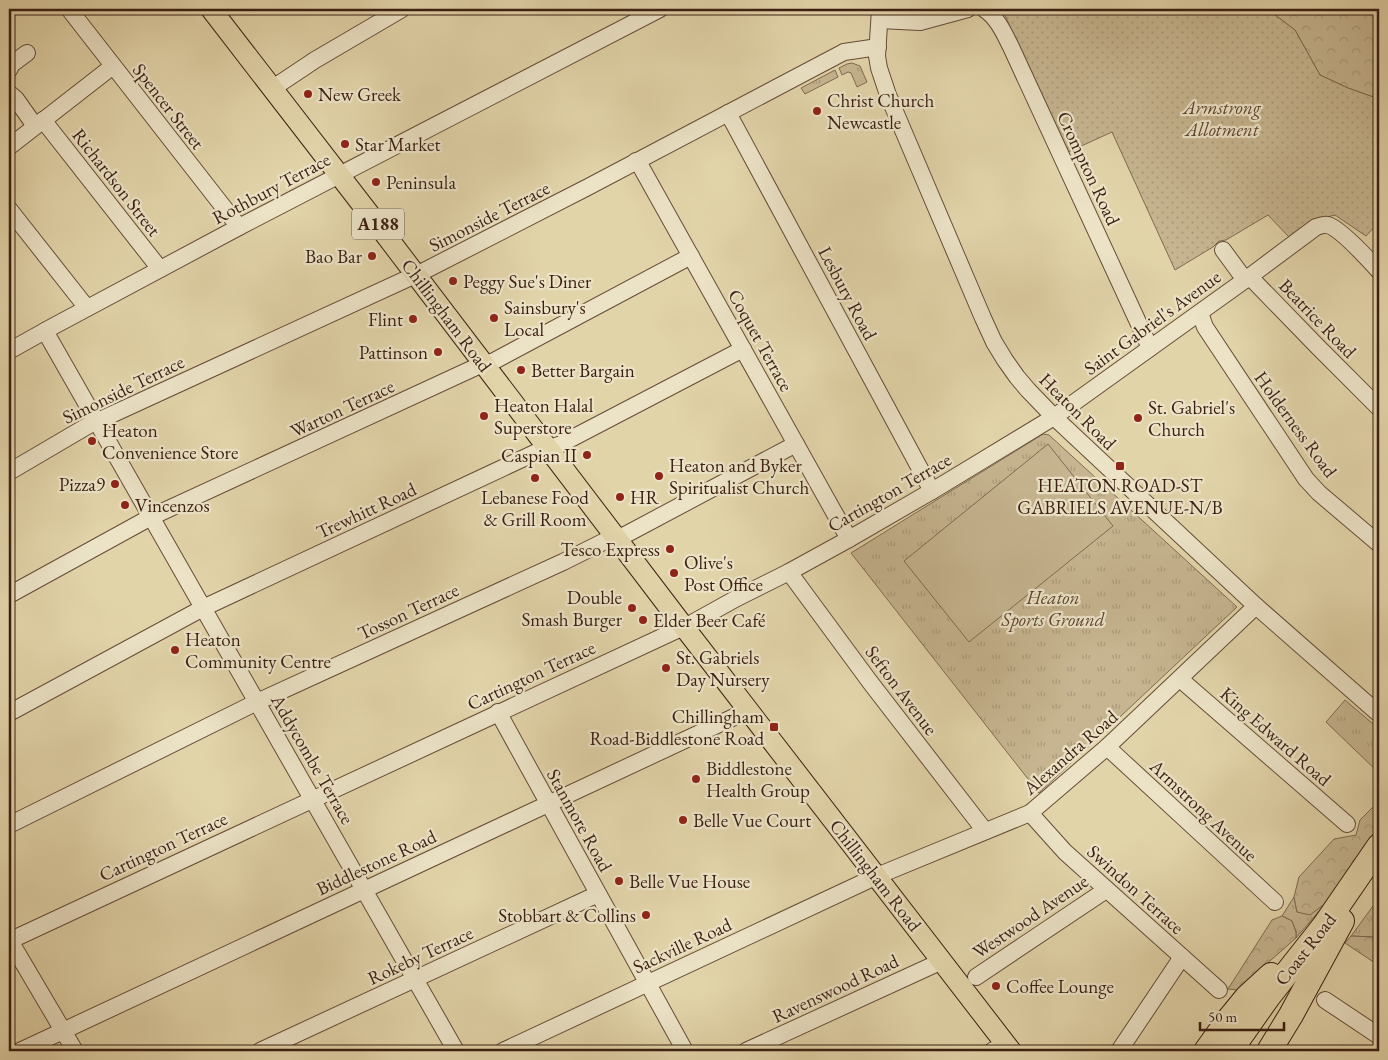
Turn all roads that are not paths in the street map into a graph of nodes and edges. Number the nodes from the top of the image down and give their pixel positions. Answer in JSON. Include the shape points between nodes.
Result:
{"nodes":[{"id":1,"x":69,"y":9,"type":"edge"},
{"id":2,"x":402,"y":9,"type":"edge"},
{"id":3,"x":660,"y":9,"type":"edge"},
{"id":4,"x":968,"y":9,"type":"edge"},
{"id":5,"x":984,"y":9,"type":"edge"},
{"id":6,"x":215,"y":10,"type":"edge"},
{"id":7,"x":880,"y":15,"type":"edge"},
{"id":8,"x":878,"y":47,"type":"junction"},
{"id":9,"x":27,"y":53,"type":"dead end"},
{"id":10,"x":113,"y":66,"type":"junction"},
{"id":11,"x":9,"y":70,"type":"edge"},
{"id":12,"x":273,"y":88,"type":"junction"},
{"id":13,"x":9,"y":93,"type":"edge"},
{"id":14,"x":728,"y":114,"type":"junction"},
{"id":15,"x":39,"y":123,"type":"junction"},
{"id":16,"x":9,"y":146,"type":"edge"},
{"id":17,"x":636,"y":161,"type":"junction"},
{"id":18,"x":339,"y":174,"type":"junction"},
{"id":19,"x":9,"y":209,"type":"edge"},
{"id":20,"x":239,"y":227,"type":"junction"},
{"id":21,"x":1223,"y":250,"type":"dead end"},
{"id":22,"x":691,"y":256,"type":"junction"},
{"id":23,"x":160,"y":269,"type":"junction"},
{"id":24,"x":1379,"y":271,"type":"edge"},
{"id":25,"x":416,"y":274,"type":"junction"},
{"id":26,"x":1248,"y":278,"type":"junction"},
{"id":27,"x":87,"y":308,"type":"junction"},
{"id":28,"x":1200,"y":313,"type":"junction"},
{"id":29,"x":45,"y":331,"type":"junction"},
{"id":30,"x":10,"y":347,"type":"edge"},
{"id":31,"x":1150,"y":348,"type":"junction"},
{"id":32,"x":743,"y":349,"type":"junction"},
{"id":33,"x":485,"y":364,"type":"junction"},
{"id":34,"x":1379,"y":408,"type":"edge"},
{"id":35,"x":1054,"y":418,"type":"junction"},
{"id":36,"x":96,"y":422,"type":"junction"},
{"id":37,"x":796,"y":444,"type":"junction"},
{"id":38,"x":548,"y":449,"type":"junction"},
{"id":39,"x":9,"y":472,"type":"edge"},
{"id":40,"x":932,"y":491,"type":"junction"},
{"id":41,"x":151,"y":517,"type":"junction"},
{"id":42,"x":616,"y":537,"type":"junction"},
{"id":43,"x":850,"y":539,"type":"junction"},
{"id":44,"x":1379,"y":544,"type":"edge"},
{"id":45,"x":789,"y":572,"type":"junction"},
{"id":46,"x":9,"y":595,"type":"edge"},
{"id":47,"x":1256,"y":606,"type":"junction"},
{"id":48,"x":203,"y":608,"type":"junction"},
{"id":49,"x":684,"y":627,"type":"junction"},
{"id":50,"x":1180,"y":678,"type":"junction"},
{"id":51,"x":257,"y":702,"type":"junction"},
{"id":52,"x":748,"y":708,"type":"junction"},
{"id":53,"x":498,"y":712,"type":"junction"},
{"id":54,"x":9,"y":713,"type":"edge"},
{"id":55,"x":1379,"y":714,"type":"edge"},
{"id":56,"x":1107,"y":747,"type":"junction"},
{"id":57,"x":312,"y":799,"type":"junction"},
{"id":58,"x":548,"y":803,"type":"junction"},
{"id":59,"x":1030,"y":812,"type":"junction"},
{"id":60,"x":1347,"y":824,"type":"dead end"},
{"id":61,"x":9,"y":825,"type":"edge"},
{"id":62,"x":985,"y":831,"type":"junction"},
{"id":63,"x":1379,"y":846,"type":"edge"},
{"id":64,"x":1379,"y":868,"type":"edge"},
{"id":65,"x":877,"y":876,"type":"junction"},
{"id":66,"x":364,"y":890,"type":"junction"},
{"id":67,"x":1106,"y":890,"type":"junction"},
{"id":68,"x":598,"y":894,"type":"junction"},
{"id":69,"x":1275,"y":902,"type":"dead end"},
{"id":70,"x":1333,"y":924,"type":"junction"},
{"id":71,"x":9,"y":940,"type":"edge"},
{"id":72,"x":1182,"y":957,"type":"junction"},
{"id":73,"x":942,"y":961,"type":"junction"},
{"id":74,"x":976,"y":977,"type":"dead end"},
{"id":75,"x":414,"y":979,"type":"junction"},
{"id":76,"x":648,"y":983,"type":"junction"},
{"id":77,"x":1219,"y":990,"type":"dead end"},
{"id":78,"x":1325,"y":1000,"type":"dead end"},
{"id":79,"x":63,"y":1031,"type":"junction"},
{"id":80,"x":1379,"y":1036,"type":"edge"},
{"id":81,"x":1003,"y":1049,"type":"edge"},
{"id":82,"x":20,"y":1051,"type":"edge"},
{"id":83,"x":75,"y":1051,"type":"edge"},
{"id":84,"x":260,"y":1051,"type":"edge"},
{"id":85,"x":456,"y":1051,"type":"edge"},
{"id":86,"x":503,"y":1051,"type":"edge"},
{"id":87,"x":685,"y":1051,"type":"edge"},
{"id":88,"x":746,"y":1051,"type":"edge"},
{"id":89,"x":1119,"y":1051,"type":"edge"},
{"id":90,"x":1206,"y":1051,"type":"edge"},
{"id":91,"x":1230,"y":1051,"type":"edge"},
{"id":92,"x":1248,"y":1051,"type":"edge"},
{"id":93,"x":1269,"y":1051,"type":"edge"}],
"edges":[{"from":1,"to":10,"type":"street","name":"Spencer Street"},
{"from":2,"to":12,"type":"street"},
{"from":3,"to":18,"type":"street","name":"Rothbury Terrace"},
{"from":4,"to":7,"type":"street","via":[[920,22]]},
{"from":5,"to":31,"type":"street","name":"Crompton Road","via":[[996,20],[1011,47]]},
{"from":6,"to":12,"type":"main road","name":"Chillingham Road","number":"A188"},
{"from":7,"to":8,"type":"street","name":"Heaton Road"},
{"from":8,"to":14,"type":"street","name":"Simonside Terrace","via":[[844,52]]},
{"from":8,"to":35,"type":"street","name":"Heaton Road","via":[[878,62],[888,95],[983,318],[1005,360]]},
{"from":9,"to":11,"type":"street"},
{"from":10,"to":15,"type":"street"},
{"from":10,"to":20,"type":"street","name":"Spencer Street"},
{"from":12,"to":18,"type":"main road","name":"Chillingham Road","number":"A188"},
{"from":13,"to":15,"type":"street","name":"Richardson Street"},
{"from":14,"to":17,"type":"street","name":"Simonside Terrace"},
{"from":14,"to":40,"type":"street","name":"Lesbury Road"},
{"from":15,"to":16,"type":"street"},
{"from":15,"to":23,"type":"street","name":"Richardson Street"},
{"from":17,"to":22,"type":"street","name":"Coquet Terrace"},
{"from":17,"to":25,"type":"street","name":"Simonside Terrace"},
{"from":18,"to":20,"type":"street","name":"Rothbury Terrace"},
{"from":18,"to":25,"type":"main road","name":"Chillingham Road","number":"A188"},
{"from":19,"to":27,"type":"street"},
{"from":20,"to":23,"type":"street","name":"Rothbury Terrace"},
{"from":21,"to":26,"type":"street","name":"Beatrice Road"},
{"from":22,"to":32,"type":"street","name":"Coquet Terrace"},
{"from":22,"to":33,"type":"street","name":"Warton Terrace"},
{"from":23,"to":27,"type":"street","name":"Rothbury Terrace"},
{"from":24,"to":26,"type":"street","name":"Saint Gabriel's Avenue","via":[[1340,232],[1323,225]]},
{"from":25,"to":33,"type":"main road","name":"Chillingham Road","number":"A188"},
{"from":25,"to":36,"type":"street","name":"Simonside Terrace"},
{"from":26,"to":28,"type":"street","name":"Saint Gabriel's Avenue"},
{"from":26,"to":34,"type":"street","name":"Beatrice Road"},
{"from":27,"to":29,"type":"street","name":"Rothbury Terrace"},
{"from":28,"to":31,"type":"street","name":"Saint Gabriel's Avenue"},
{"from":28,"to":44,"type":"street","name":"Holderness Road","via":[[1205,328],[1306,479]]},
{"from":29,"to":30,"type":"street","name":"Rothbury Terrace"},
{"from":29,"to":36,"type":"street","name":"Addycombe Terrace"},
{"from":31,"to":35,"type":"street","name":"Saint Gabriel's Avenue"},
{"from":32,"to":37,"type":"street","name":"Coquet Terrace"},
{"from":32,"to":38,"type":"street","name":"Trewhitt Road"},
{"from":33,"to":38,"type":"main road","name":"Chillingham Road","number":"A188"},
{"from":33,"to":41,"type":"street","name":"Warton Terrace"},
{"from":35,"to":40,"type":"street","name":"Cartington Terrace"},
{"from":35,"to":47,"type":"street","name":"Heaton Road"},
{"from":36,"to":39,"type":"street","name":"Simonside Terrace"},
{"from":36,"to":41,"type":"street","name":"Addycombe Terrace"},
{"from":37,"to":42,"type":"street","name":"Tosson Terrace"},
{"from":37,"to":43,"type":"street","name":"Coquet Terrace"},
{"from":38,"to":42,"type":"main road","name":"Chillingham Road","number":"A188"},
{"from":38,"to":48,"type":"street","name":"Trewhitt Road"},
{"from":40,"to":43,"type":"street","name":"Cartington Terrace"},
{"from":41,"to":46,"type":"street","name":"Warton Terrace"},
{"from":41,"to":48,"type":"street","name":"Addycombe Terrace"},
{"from":42,"to":49,"type":"main road","name":"Chillingham Road","number":"A188"},
{"from":42,"to":51,"type":"street","name":"Tosson Terrace"},
{"from":43,"to":45,"type":"street","name":"Cartington Terrace"},
{"from":45,"to":49,"type":"street","name":"Cartington Terrace"},
{"from":45,"to":62,"type":"street","name":"Sefton Avenue"},
{"from":47,"to":50,"type":"street","name":"Alexandra Road"},
{"from":47,"to":55,"type":"street","name":"Heaton Road"},
{"from":48,"to":51,"type":"street","name":"Addycombe Terrace"},
{"from":48,"to":54,"type":"street","name":"Trewhitt Road"},
{"from":49,"to":52,"type":"main road","name":"Chillingham Road","number":"A188"},
{"from":49,"to":53,"type":"street","name":"Cartington Terrace"},
{"from":50,"to":56,"type":"street","name":"Alexandra Road"},
{"from":50,"to":60,"type":"street","name":"King Edward Road"},
{"from":51,"to":57,"type":"street","name":"Addycombe Terrace"},
{"from":51,"to":61,"type":"street","name":"Tosson Terrace"},
{"from":52,"to":58,"type":"street","name":"Biddlestone Road"},
{"from":52,"to":65,"type":"main road","name":"Chillingham Road","number":"A188"},
{"from":53,"to":57,"type":"street","name":"Cartington Terrace"},
{"from":53,"to":58,"type":"street","name":"Stanmore Road"},
{"from":56,"to":59,"type":"street","name":"Alexandra Road"},
{"from":56,"to":69,"type":"street","name":"Armstrong Avenue"},
{"from":57,"to":66,"type":"street","name":"Addycombe Terrace"},
{"from":57,"to":71,"type":"street","name":"Cartington Terrace"},
{"from":58,"to":66,"type":"street","name":"Biddlestone Road"},
{"from":58,"to":68,"type":"street","name":"Stanmore Road"},
{"from":59,"to":62,"type":"street","name":"Alexandra Road"},
{"from":59,"to":67,"type":"street","name":"Swindon Terrace","via":[[1065,852]]},
{"from":62,"to":65,"type":"street","name":"Alexandra Road"},
{"from":63,"to":70,"type":"highway","name":"Coast Road"},
{"from":64,"to":70,"type":"highway","name":"Coast Road"},
{"from":65,"to":73,"type":"main road","name":"Chillingham Road","number":"A188"},
{"from":65,"to":76,"type":"street","name":"Sackville Road"},
{"from":66,"to":75,"type":"street","name":"Addycombe Terrace"},
{"from":66,"to":79,"type":"street","name":"Biddlestone Road"},
{"from":67,"to":72,"type":"street","name":"Swindon Terrace"},
{"from":67,"to":74,"type":"street","name":"Westwood Avenue"},
{"from":68,"to":75,"type":"street","name":"Rokeby Terrace"},
{"from":68,"to":76,"type":"street","name":"Stanmore Road"},
{"from":70,"to":90,"type":"highway","via":[[1247,997]]},
{"from":70,"to":91,"type":"highway","name":"Coast Road","via":[[1268,997]]},
{"from":70,"to":92,"type":"highway","name":"Coast Road"},
{"from":70,"to":93,"type":"highway","via":[[1292,1015]]},
{"from":71,"to":79,"type":"street"},
{"from":72,"to":77,"type":"street","name":"Swindon Terrace"},
{"from":72,"to":89,"type":"street"},
{"from":73,"to":81,"type":"main road","name":"Chillingham Road","number":"A188"},
{"from":73,"to":88,"type":"street","name":"Ravenswood Road"},
{"from":75,"to":84,"type":"street","name":"Rokeby Terrace"},
{"from":75,"to":85,"type":"street","name":"Addycombe Terrace"},
{"from":76,"to":86,"type":"street","name":"Sackville Road"},
{"from":76,"to":87,"type":"street","name":"Stanmore Road"},
{"from":78,"to":80,"type":"street"},
{"from":79,"to":82,"type":"street","name":"Biddlestone Road"},
{"from":79,"to":83,"type":"street"}]}
